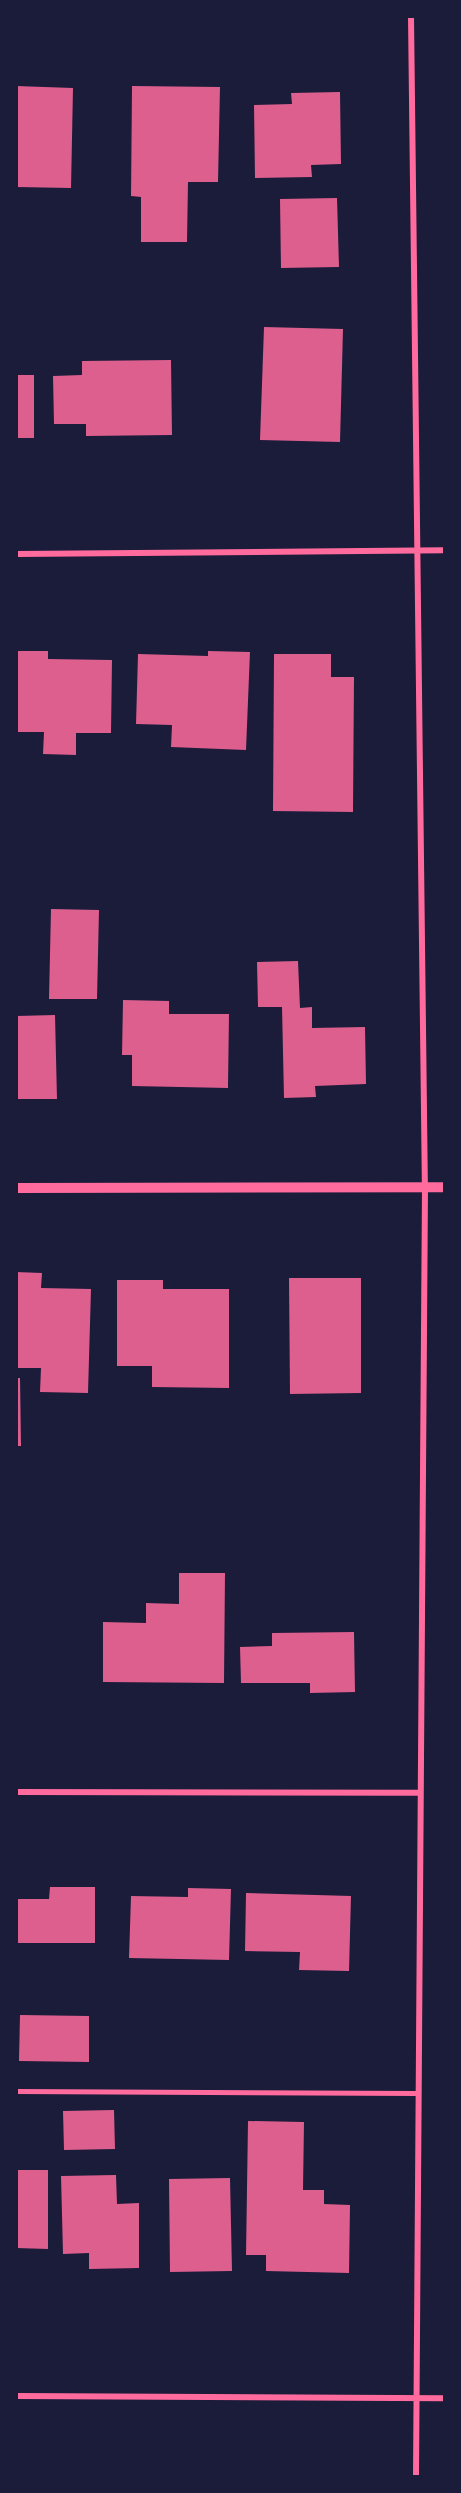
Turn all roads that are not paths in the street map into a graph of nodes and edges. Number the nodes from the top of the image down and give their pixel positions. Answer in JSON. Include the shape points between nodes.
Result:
{"nodes":[{"id":1,"x":411,"y":16,"type":"edge"},
{"id":2,"x":417,"y":550,"type":"junction"},
{"id":3,"x":444,"y":550,"type":"edge"},
{"id":4,"x":16,"y":554,"type":"edge"},
{"id":5,"x":425,"y":1187,"type":"junction"},
{"id":6,"x":444,"y":1187,"type":"edge"},
{"id":7,"x":16,"y":1188,"type":"edge"},
{"id":8,"x":16,"y":1792,"type":"edge"},
{"id":9,"x":417,"y":1793,"type":"junction"},
{"id":10,"x":16,"y":2091,"type":"edge"},
{"id":11,"x":417,"y":2093,"type":"junction"},
{"id":12,"x":16,"y":2396,"type":"edge"},
{"id":13,"x":416,"y":2398,"type":"junction"},
{"id":14,"x":444,"y":2398,"type":"edge"},
{"id":15,"x":416,"y":2476,"type":"edge"}],
"edges":[{"from":1,"to":2,"type":"street"},
{"from":2,"to":3,"type":"street"},
{"from":2,"to":4,"type":"street"},
{"from":2,"to":5,"type":"street"},
{"from":5,"to":6,"type":"street"},
{"from":5,"to":7,"type":"street"},
{"from":5,"to":9,"type":"street"},
{"from":8,"to":9,"type":"street"},
{"from":9,"to":11,"type":"street"},
{"from":10,"to":11,"type":"lane"},
{"from":11,"to":13,"type":"street"},
{"from":12,"to":13,"type":"street"},
{"from":13,"to":14,"type":"street"},
{"from":13,"to":15,"type":"street"}]}
